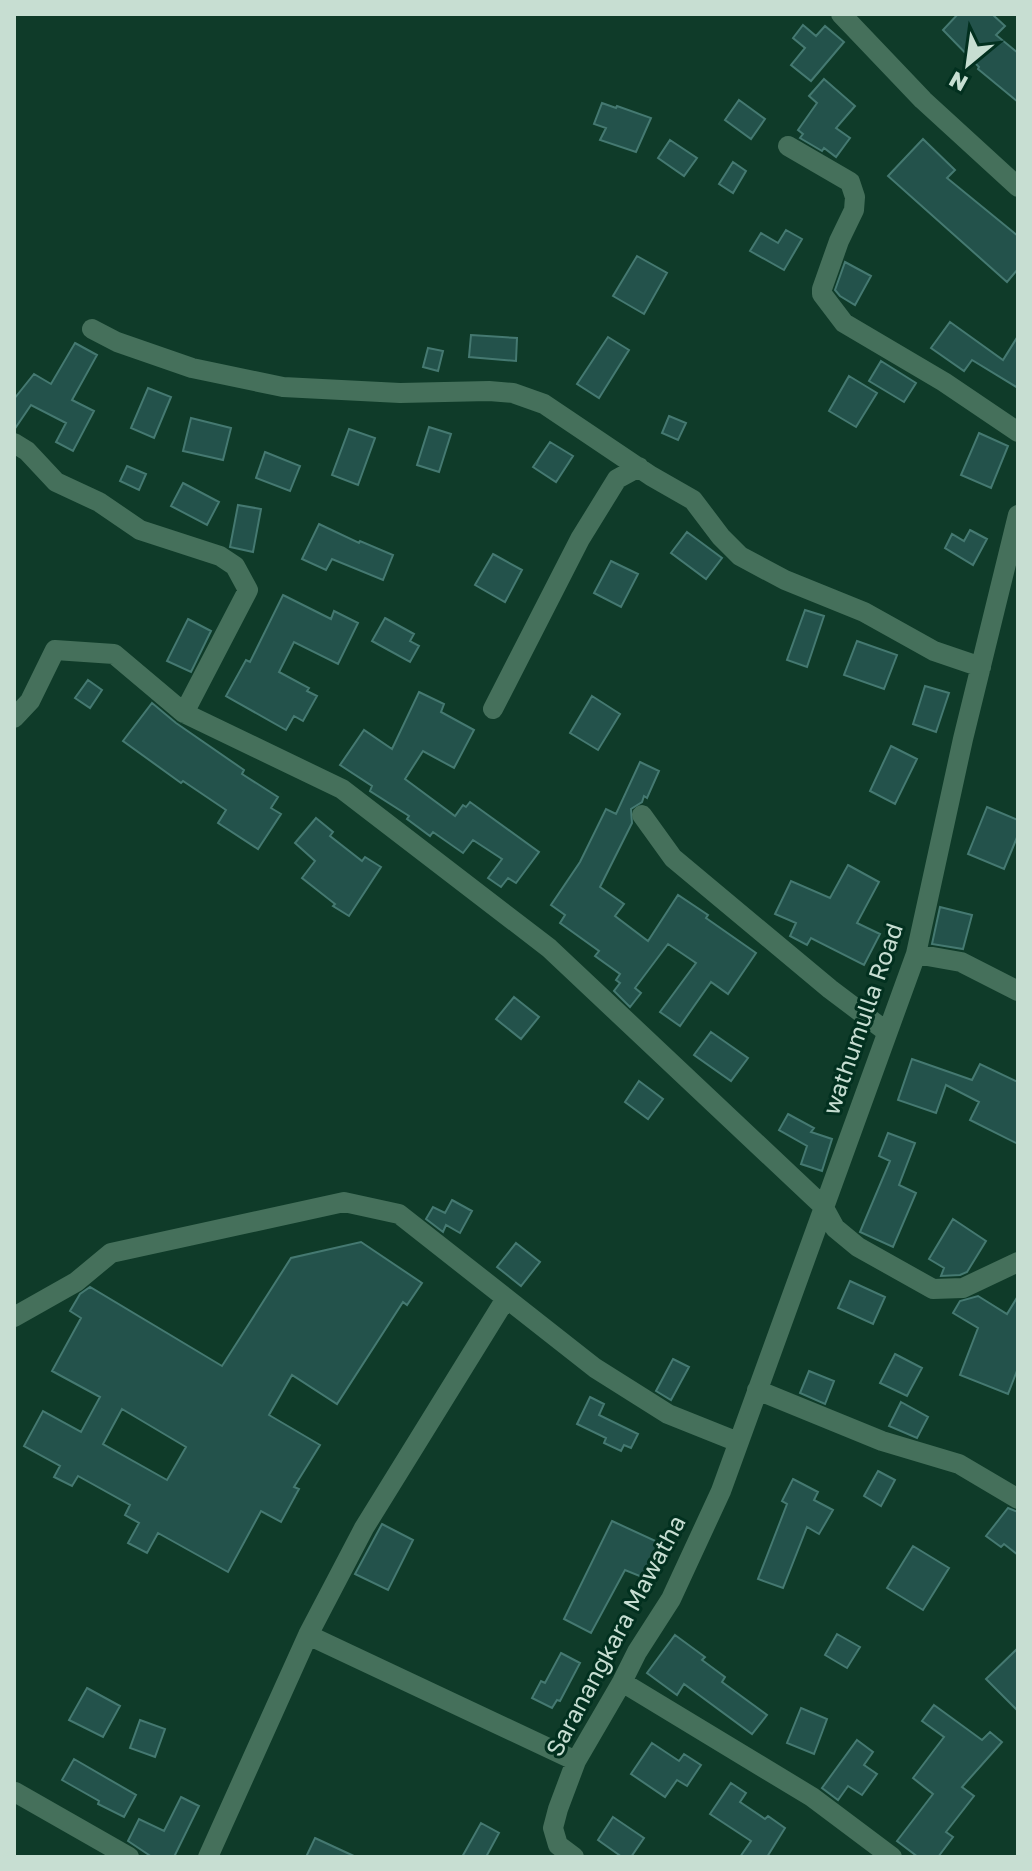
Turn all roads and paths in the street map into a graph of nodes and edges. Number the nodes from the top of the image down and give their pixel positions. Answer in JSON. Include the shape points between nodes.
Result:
{"nodes":[{"id":1,"x":841,"y":14,"type":"edge"},
{"id":2,"x":788,"y":146,"type":"dead end"},
{"id":3,"x":1018,"y":187,"type":"edge"},
{"id":4,"x":92,"y":329,"type":"dead end"},
{"id":5,"x":1018,"y":432,"type":"edge"},
{"id":6,"x":14,"y":443,"type":"edge"},
{"id":7,"x":639,"y":467,"type":"junction"},
{"id":8,"x":1018,"y":515,"type":"edge"},
{"id":9,"x":981,"y":667,"type":"junction"},
{"id":10,"x":493,"y":709,"type":"dead end"},
{"id":11,"x":184,"y":713,"type":"junction"},
{"id":12,"x":14,"y":718,"type":"edge"},
{"id":13,"x":642,"y":815,"type":"dead end"},
{"id":14,"x":916,"y":954,"type":"junction"},
{"id":15,"x":1018,"y":991,"type":"edge"},
{"id":16,"x":887,"y":1032,"type":"junction"},
{"id":17,"x":823,"y":1206,"type":"junction"},
{"id":18,"x":1018,"y":1262,"type":"edge"},
{"id":19,"x":505,"y":1300,"type":"junction"},
{"id":20,"x":14,"y":1317,"type":"edge"},
{"id":21,"x":757,"y":1390,"type":"junction"},
{"id":22,"x":738,"y":1442,"type":"junction"},
{"id":23,"x":1018,"y":1499,"type":"edge"},
{"id":24,"x":308,"y":1635,"type":"junction"},
{"id":25,"x":622,"y":1682,"type":"junction"},
{"id":26,"x":576,"y":1761,"type":"junction"},
{"id":27,"x":15,"y":1792,"type":"edge"},
{"id":28,"x":129,"y":1857,"type":"edge"},
{"id":29,"x":208,"y":1857,"type":"edge"},
{"id":30,"x":574,"y":1857,"type":"edge"},
{"id":31,"x":892,"y":1857,"type":"edge"}],
"edges":[{"from":1,"to":3,"type":"street","via":[[923,100]]},
{"from":2,"to":5,"type":"street","via":[[850,182],[855,197],[822,289],[844,323]]},
{"from":4,"to":7,"type":"street","via":[[192,368],[283,387],[513,393],[544,404]]},
{"from":6,"to":11,"type":"street","via":[[56,482],[140,530],[220,556],[235,566],[248,590]]},
{"from":7,"to":9,"type":"street","via":[[693,500],[740,556],[864,612],[934,651]]},
{"from":7,"to":10,"type":"street","via":[[617,479],[580,539]]},
{"from":8,"to":9,"type":"street","name":"wathumulla Road"},
{"from":9,"to":14,"type":"street","name":"wathumulla Road"},
{"from":11,"to":12,"type":"street","via":[[114,654],[55,650],[30,701]]},
{"from":11,"to":17,"type":"street","via":[[342,789],[452,873],[549,948]]},
{"from":13,"to":16,"type":"street","via":[[673,858]]},
{"from":14,"to":15,"type":"street","via":[[961,962]]},
{"from":14,"to":16,"type":"street","name":"wathumulla Road"},
{"from":16,"to":17,"type":"street","name":"wathumulla Road"},
{"from":17,"to":18,"type":"street","via":[[835,1228],[858,1247],[933,1289],[963,1288]]},
{"from":17,"to":21,"type":"street","name":"wathumulla Road"},
{"from":19,"to":20,"type":"street","via":[[399,1214],[344,1202],[111,1253],[76,1282]]},
{"from":19,"to":22,"type":"street","via":[[595,1368],[668,1414]]},
{"from":19,"to":24,"type":"street","via":[[364,1528]]},
{"from":21,"to":22,"type":"street","name":"Saranangkara Mawatha"},
{"from":21,"to":23,"type":"street","via":[[882,1441],[959,1464]]},
{"from":22,"to":25,"type":"street","name":"Saranangkara Mawatha","via":[[671,1599]]},
{"from":24,"to":26,"type":"street"},
{"from":24,"to":29,"type":"street"},
{"from":25,"to":26,"type":"street","name":"Saranangkara Mawatha"},
{"from":25,"to":31,"type":"street","via":[[812,1797]]},
{"from":26,"to":30,"type":"street","name":"Saranangkara Mawatha","via":[[553,1828],[558,1845]]},
{"from":27,"to":28,"type":"street"}]}
